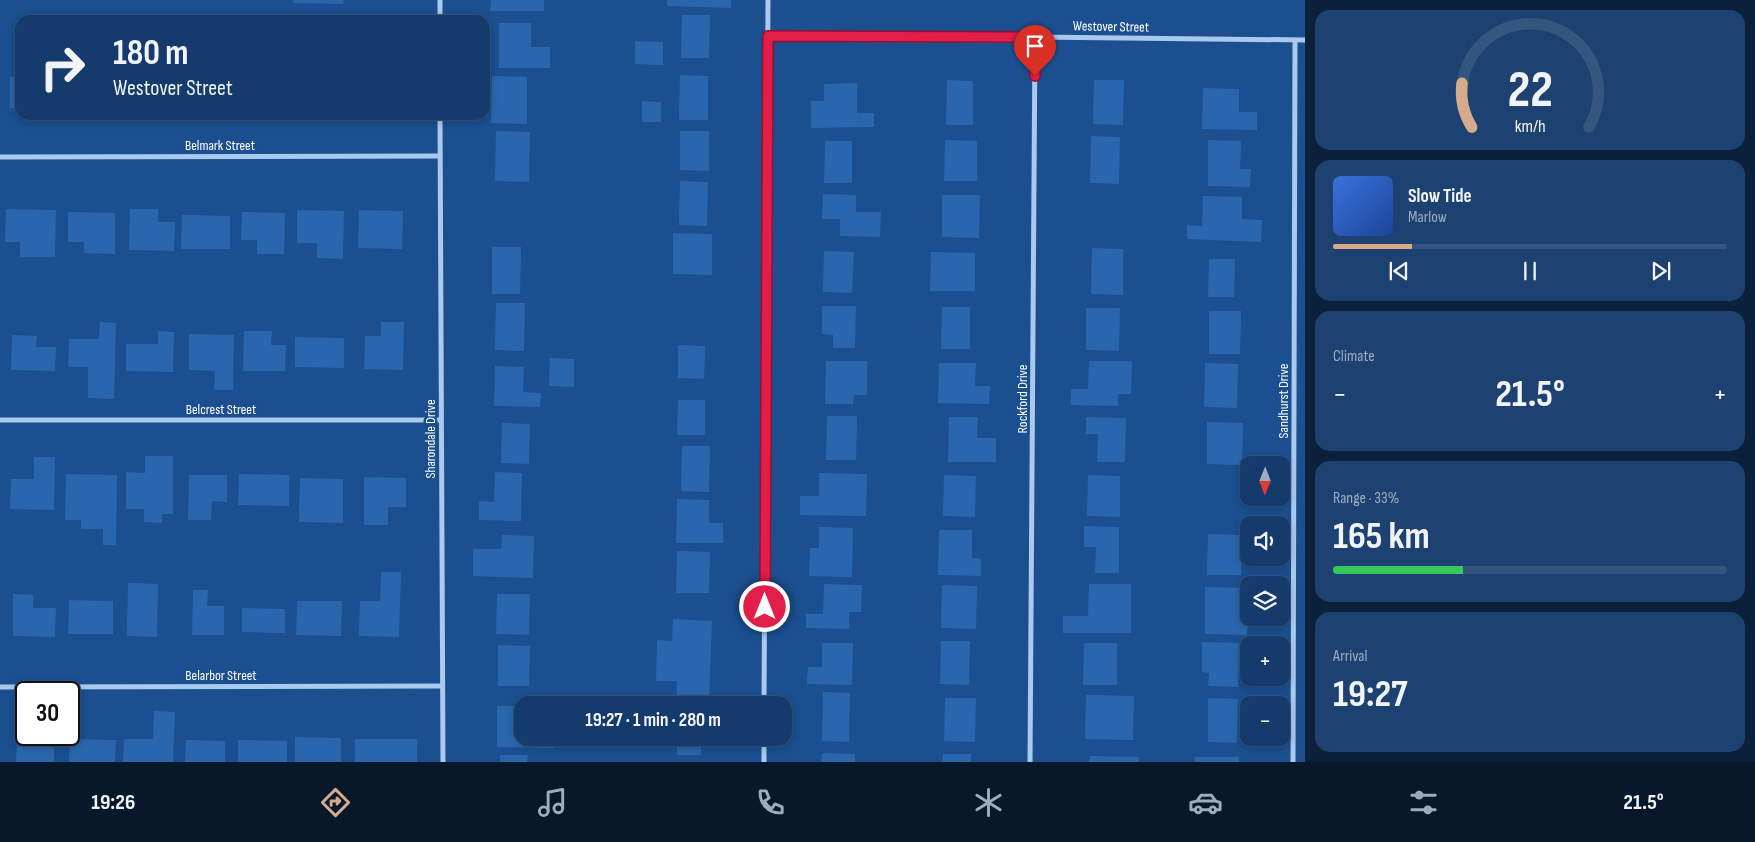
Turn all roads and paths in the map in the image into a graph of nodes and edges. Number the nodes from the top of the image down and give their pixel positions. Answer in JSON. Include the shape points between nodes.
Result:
{"nodes":[{"id":1,"x":440,"y":0,"type":"edge"},
{"id":2,"x":768,"y":0,"type":"edge"},
{"id":3,"x":440,"y":15,"type":"edge"},
{"id":4,"x":768,"y":36,"type":"junction"},
{"id":5,"x":1035,"y":37,"type":"junction"},
{"id":6,"x":1295,"y":40,"type":"junction"},
{"id":7,"x":1305,"y":40,"type":"edge"},
{"id":8,"x":440,"y":120,"type":"edge"},
{"id":9,"x":440,"y":156,"type":"junction"},
{"id":10,"x":0,"y":157,"type":"edge"},
{"id":11,"x":0,"y":420,"type":"edge"},
{"id":12,"x":441,"y":420,"type":"junction"},
{"id":13,"x":442,"y":686,"type":"junction"},
{"id":14,"x":0,"y":687,"type":"edge"},
{"id":15,"x":764,"y":696,"type":"edge"},
{"id":16,"x":764,"y":746,"type":"edge"},
{"id":17,"x":443,"y":762,"type":"edge"},
{"id":18,"x":764,"y":762,"type":"edge"},
{"id":19,"x":1030,"y":762,"type":"edge"},
{"id":20,"x":1293,"y":762,"type":"edge"}],
"edges":[{"from":1,"to":3,"type":"street"},
{"from":2,"to":4,"type":"street"},
{"from":4,"to":5,"type":"street","name":"Westover Street"},
{"from":4,"to":15,"type":"street"},
{"from":5,"to":6,"type":"street","name":"Westover Street"},
{"from":5,"to":19,"type":"street","name":"Rockford Drive"},
{"from":6,"to":7,"type":"street","name":"Westover Street"},
{"from":6,"to":20,"type":"street","name":"Sandhurst Drive"},
{"from":8,"to":9,"type":"street","name":"Sharondale Drive"},
{"from":9,"to":10,"type":"street","name":"Belmark Street"},
{"from":9,"to":12,"type":"street","name":"Sharondale Drive"},
{"from":11,"to":12,"type":"street","name":"Belcrest Street"},
{"from":12,"to":13,"type":"street","name":"Sharondale Drive"},
{"from":13,"to":14,"type":"street","name":"Belarbor Street"},
{"from":13,"to":17,"type":"street","name":"Sharondale Drive"},
{"from":16,"to":18,"type":"street"}]}
